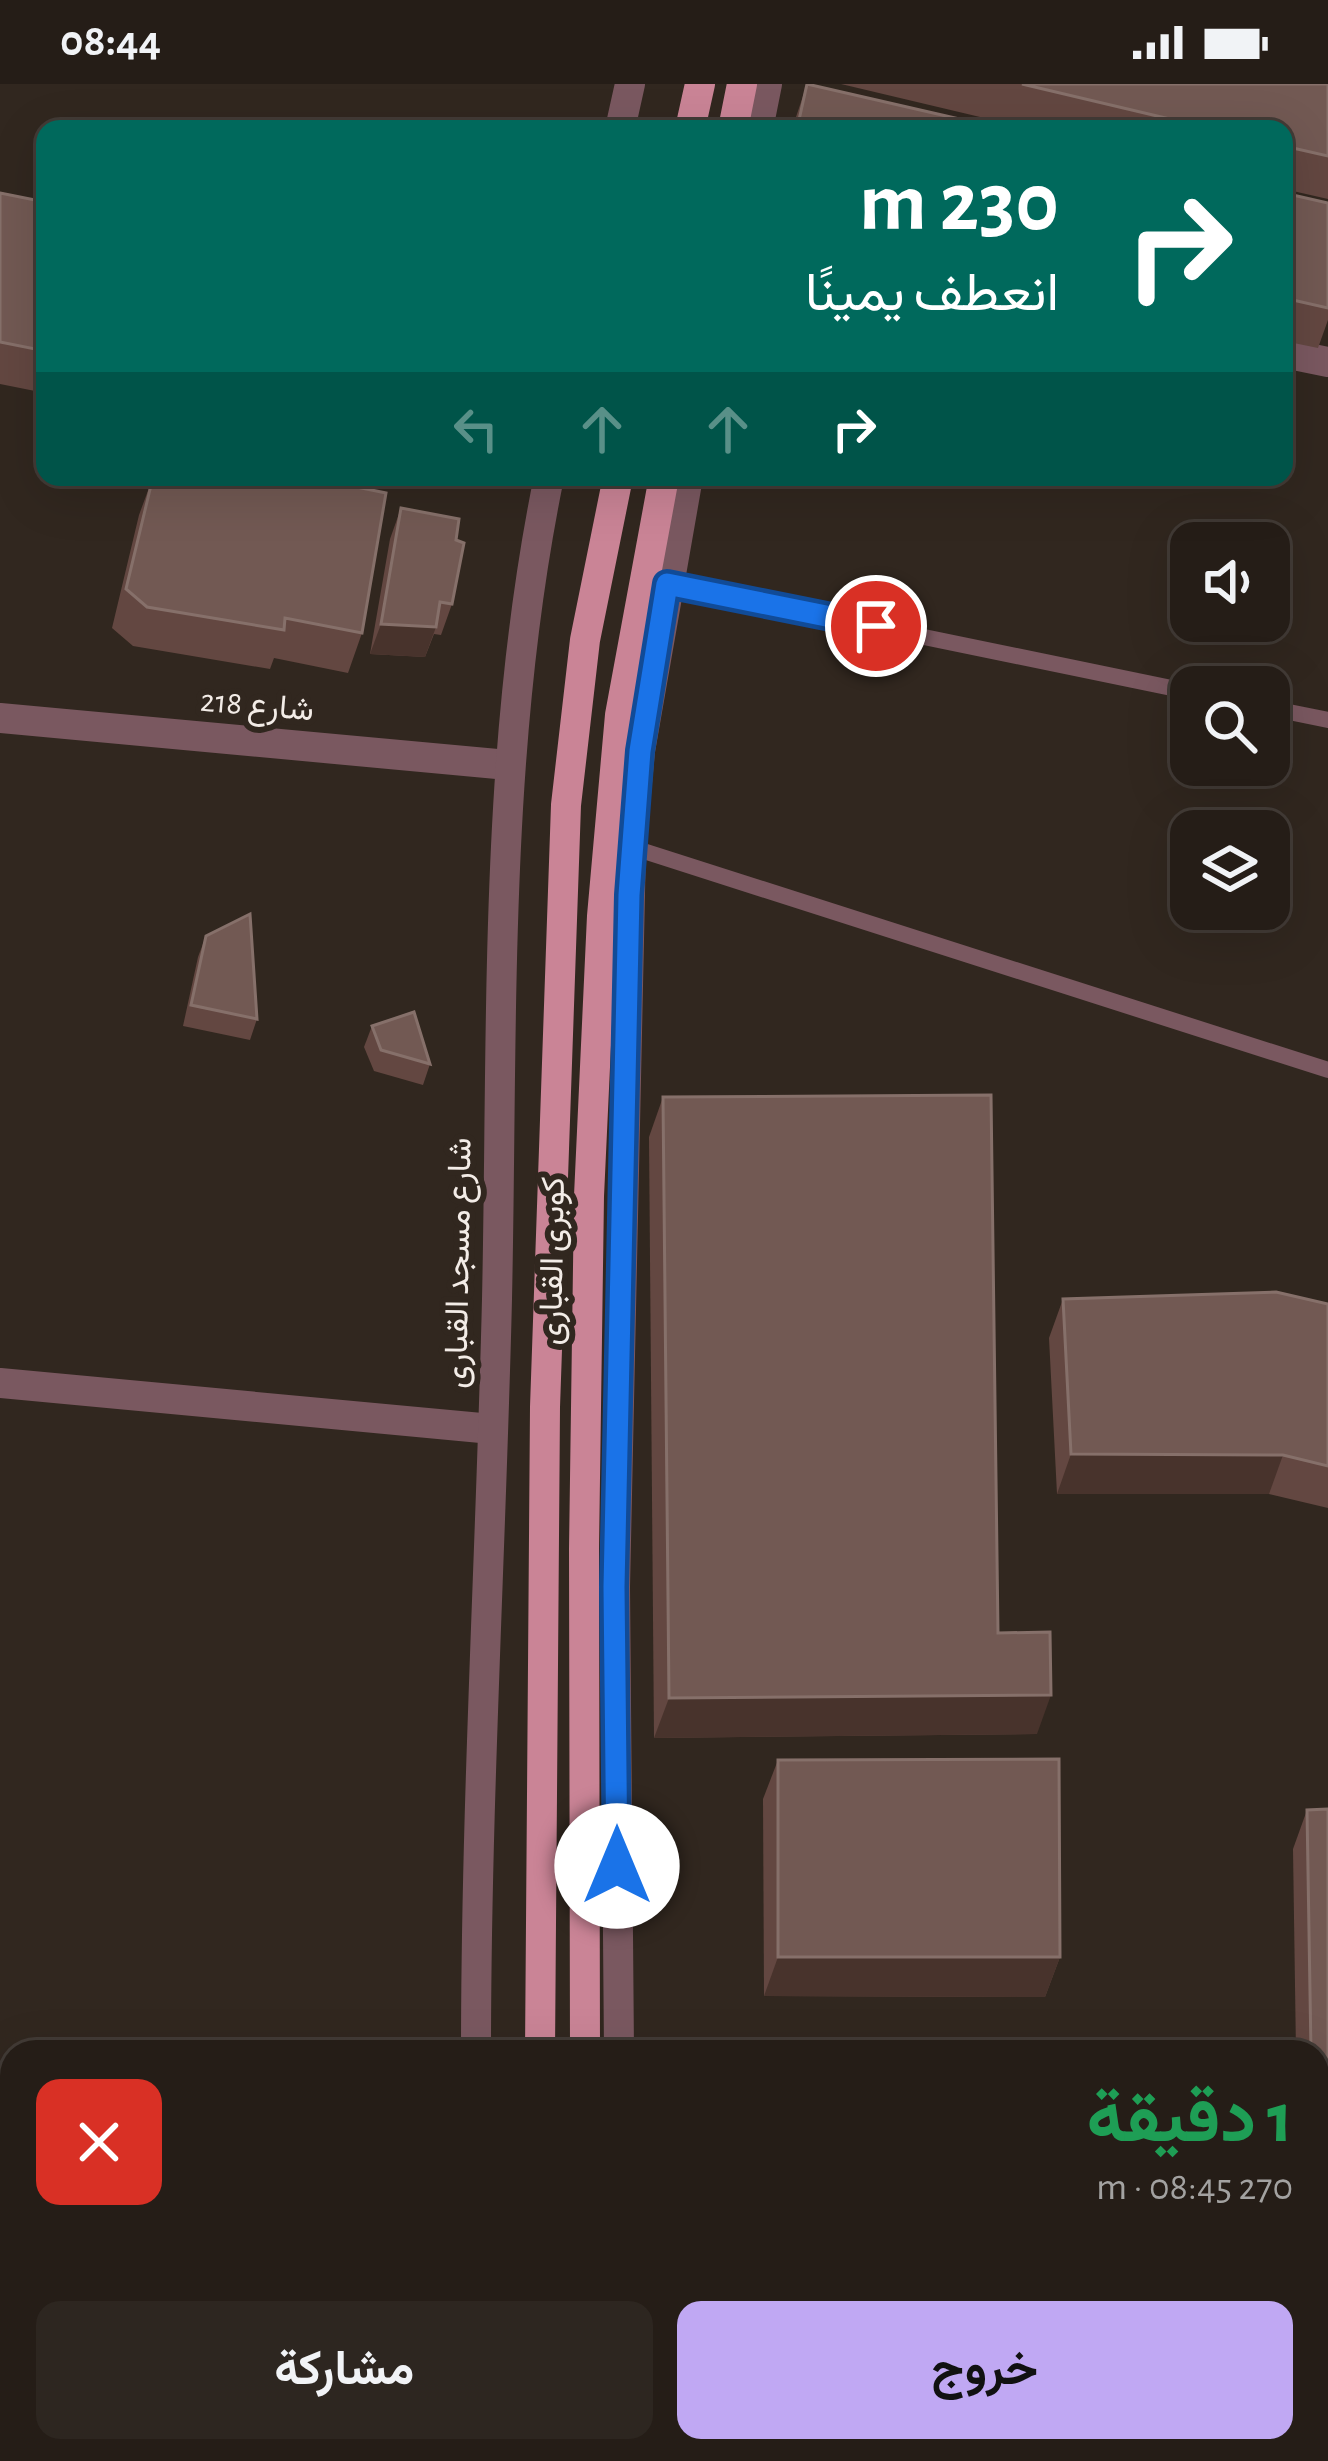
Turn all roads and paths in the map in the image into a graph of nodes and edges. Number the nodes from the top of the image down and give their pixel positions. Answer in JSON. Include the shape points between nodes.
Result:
{"nodes":[{"id":1,"x":630,"y":84,"type":"edge"},
{"id":2,"x":700,"y":84,"type":"edge"},
{"id":3,"x":742,"y":84,"type":"edge"},
{"id":4,"x":767,"y":84,"type":"edge"},
{"id":5,"x":622,"y":120,"type":"edge"},
{"id":6,"x":693,"y":120,"type":"edge"},
{"id":7,"x":735,"y":120,"type":"edge"},
{"id":8,"x":760,"y":120,"type":"edge"},
{"id":9,"x":1293,"y":355,"type":"edge"},
{"id":10,"x":1328,"y":362,"type":"edge"},
{"id":11,"x":548,"y":486,"type":"edge"},
{"id":12,"x":617,"y":486,"type":"edge"},
{"id":13,"x":662,"y":486,"type":"edge"},
{"id":14,"x":686,"y":486,"type":"edge"},
{"id":15,"x":667,"y":584,"type":"junction"},
{"id":16,"x":1170,"y":688,"type":"edge"},
{"id":17,"x":1290,"y":712,"type":"edge"},
{"id":18,"x":0,"y":718,"type":"edge"},
{"id":19,"x":1328,"y":720,"type":"edge"},
{"id":20,"x":508,"y":765,"type":"junction"},
{"id":21,"x":631,"y":847,"type":"junction"},
{"id":22,"x":1328,"y":1070,"type":"edge"},
{"id":23,"x":0,"y":1383,"type":"edge"},
{"id":24,"x":492,"y":1429,"type":"junction"},
{"id":25,"x":476,"y":2040,"type":"edge"},
{"id":26,"x":539,"y":2040,"type":"edge"},
{"id":27,"x":585,"y":2040,"type":"edge"},
{"id":28,"x":619,"y":2040,"type":"edge"}],
"edges":[{"from":1,"to":5,"type":"street"},
{"from":2,"to":6,"type":"main road"},
{"from":3,"to":7,"type":"main road"},
{"from":4,"to":8,"type":"street"},
{"from":9,"to":10,"type":"street"},
{"from":11,"to":20,"type":"street","name":"شارع مسجد القبارى"},
{"from":12,"to":26,"type":"main road","name":"كوبرى القبارى","via":[[585,640],[566,805],[545,1407]]},
{"from":13,"to":27,"type":"main road","name":"كوبرى القبارى","via":[[620,715],[602,916],[589,1196]]},
{"from":14,"to":15,"type":"street"},
{"from":15,"to":16,"type":"lane"},
{"from":15,"to":21,"type":"street"},
{"from":17,"to":19,"type":"lane"},
{"from":18,"to":20,"type":"street","name":"شارع 218"},
{"from":20,"to":24,"type":"street","name":"شارع مسجد القبارى"},
{"from":21,"to":22,"type":"lane"},
{"from":21,"to":28,"type":"street","via":[[614,1587]]},
{"from":23,"to":24,"type":"street"},
{"from":24,"to":25,"type":"street","name":"شارع مسجد القبارى"}]}
